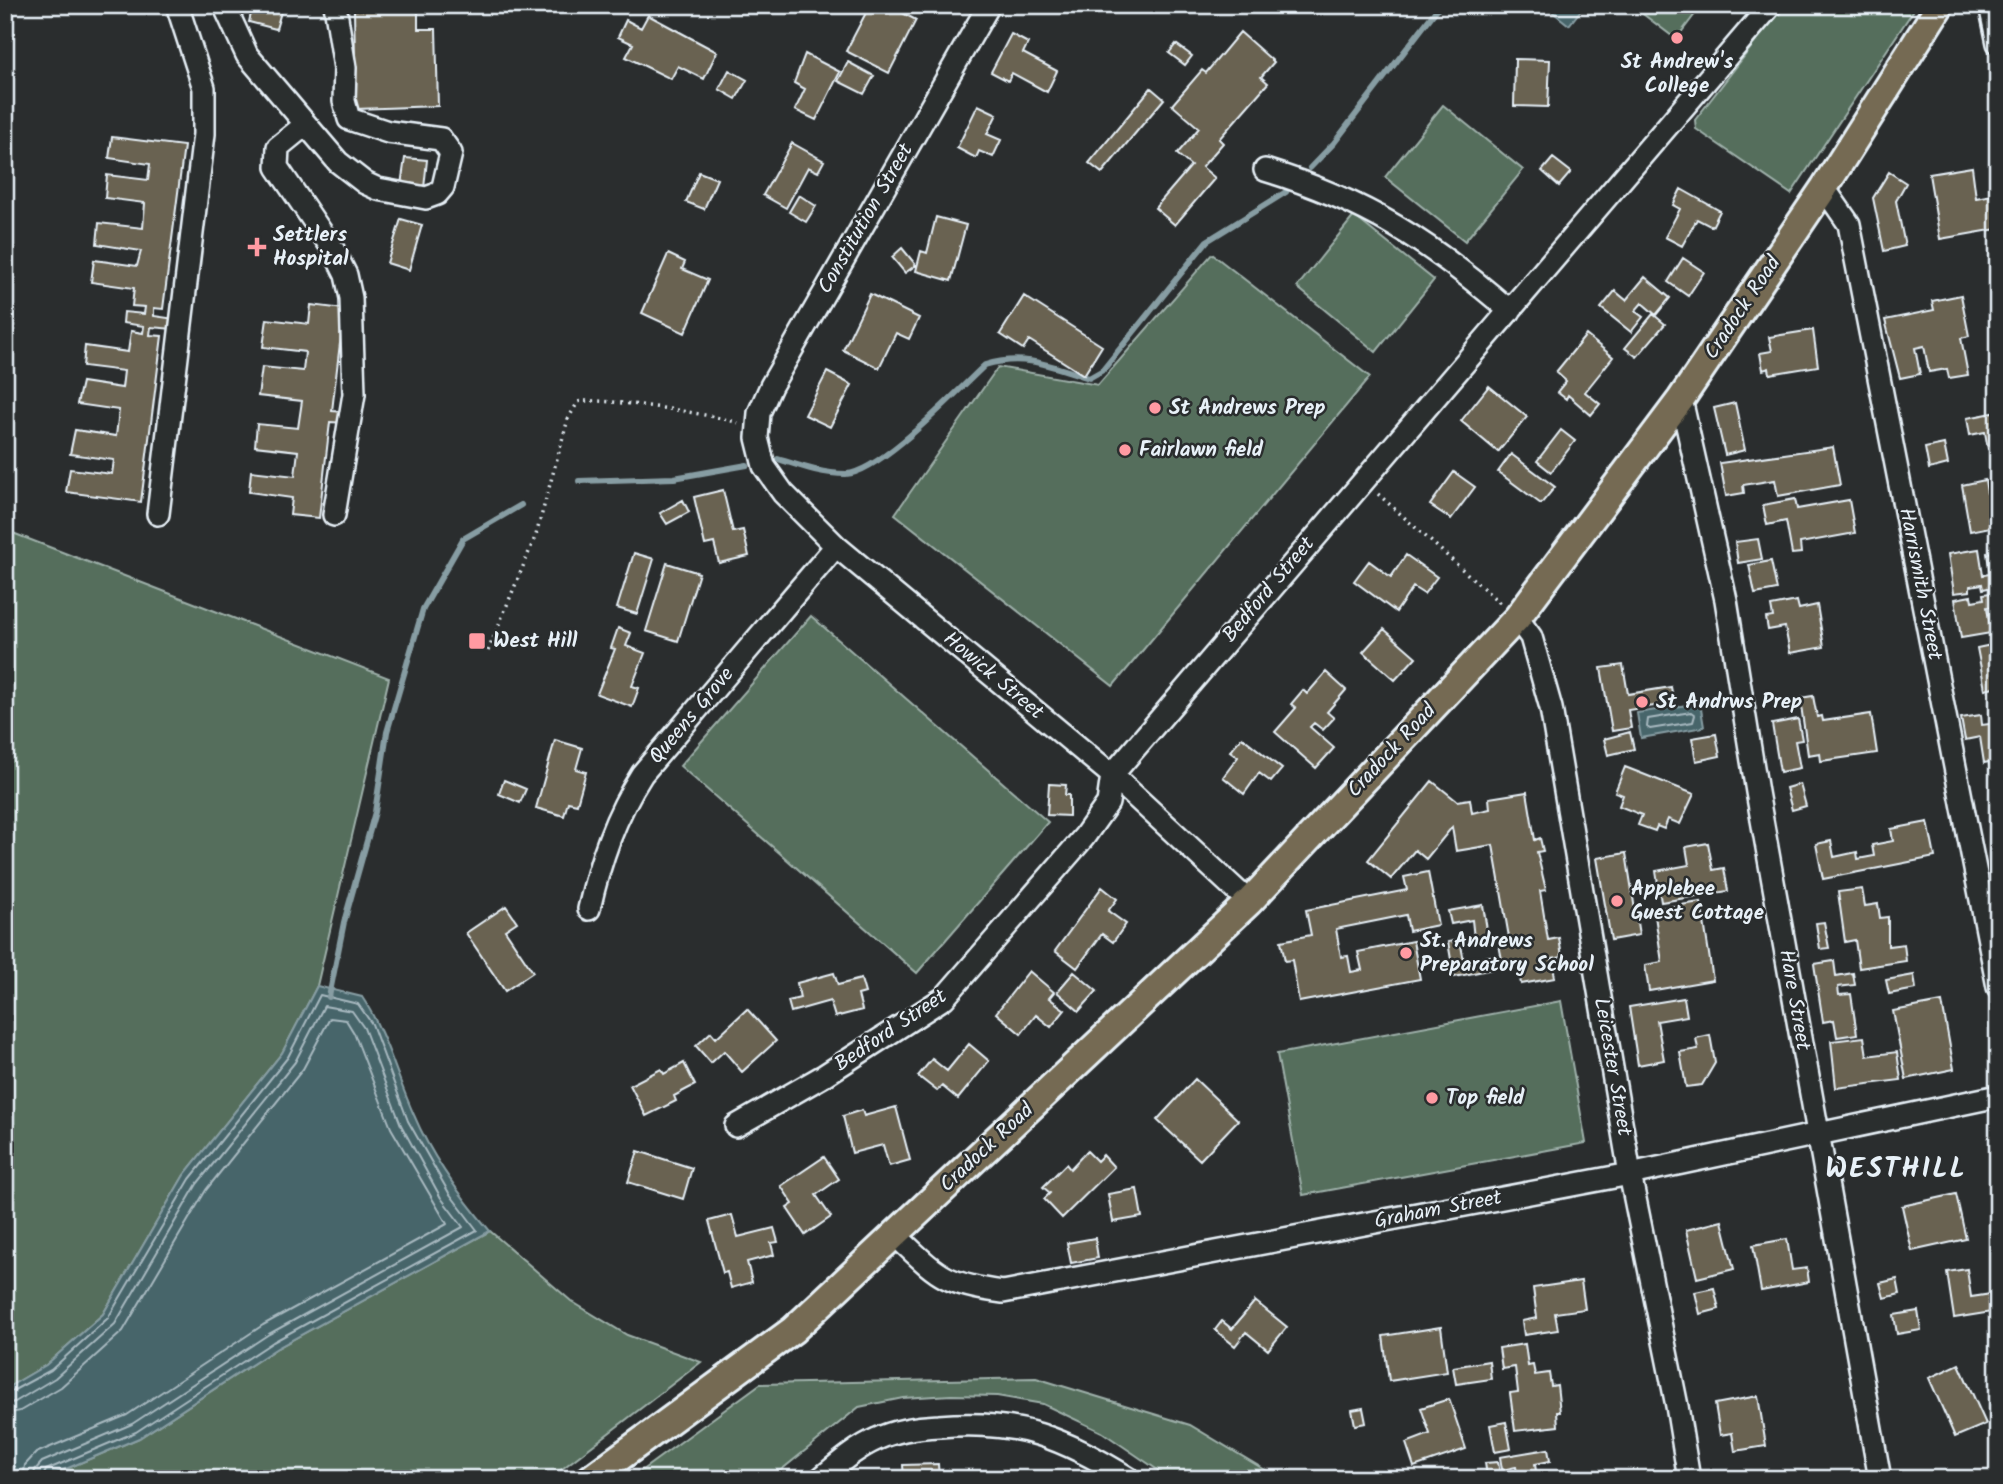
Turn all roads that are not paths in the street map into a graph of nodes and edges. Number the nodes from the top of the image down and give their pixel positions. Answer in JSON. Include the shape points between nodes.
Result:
{"nodes":[{"id":1,"x":177,"y":5,"type":"edge"},
{"id":2,"x":224,"y":5,"type":"edge"},
{"id":3,"x":335,"y":5,"type":"edge"},
{"id":4,"x":989,"y":5,"type":"edge"},
{"id":5,"x":1771,"y":5,"type":"edge"},
{"id":6,"x":1940,"y":5,"type":"edge"},
{"id":7,"x":1990,"y":5,"type":"edge"},
{"id":8,"x":1998,"y":43,"type":"edge"},
{"id":9,"x":305,"y":125,"type":"junction"},
{"id":10,"x":1265,"y":170,"type":"dead end"},
{"id":11,"x":1824,"y":188,"type":"junction"},
{"id":12,"x":1510,"y":311,"type":"junction"},
{"id":13,"x":1681,"y":399,"type":"junction"},
{"id":14,"x":756,"y":434,"type":"joint"},
{"id":15,"x":158,"y":514,"type":"dead end"},
{"id":16,"x":334,"y":515,"type":"dead end"},
{"id":17,"x":836,"y":546,"type":"junction"},
{"id":18,"x":1517,"y":618,"type":"junction"},
{"id":19,"x":1112,"y":775,"type":"junction"},
{"id":20,"x":1249,"y":902,"type":"junction"},
{"id":21,"x":589,"y":909,"type":"dead end"},
{"id":22,"x":1998,"y":987,"type":"edge"},
{"id":23,"x":1998,"y":1097,"type":"edge"},
{"id":24,"x":736,"y":1126,"type":"dead end"},
{"id":25,"x":1818,"y":1134,"type":"junction"},
{"id":26,"x":1630,"y":1174,"type":"junction"},
{"id":27,"x":894,"y":1234,"type":"junction"},
{"id":28,"x":590,"y":1479,"type":"edge"},
{"id":29,"x":820,"y":1479,"type":"edge"},
{"id":30,"x":1130,"y":1479,"type":"edge"},
{"id":31,"x":1689,"y":1479,"type":"edge"},
{"id":32,"x":1880,"y":1479,"type":"edge"}],
"edges":[{"from":1,"to":15,"type":"street","via":[[204,88],[204,134]]},
{"from":2,"to":9,"type":"street","via":[[247,55]]},
{"from":3,"to":9,"type":"street","via":[[349,120],[388,132],[441,139],[451,153],[443,187],[426,198],[378,189],[349,173]]},
{"from":4,"to":14,"type":"street","name":"Constitution Street","via":[[789,352],[771,386]]},
{"from":5,"to":12,"type":"street","name":"Bedford Street"},
{"from":6,"to":11,"type":"main road","name":"Cradock Road"},
{"from":7,"to":8,"type":"street"},
{"from":9,"to":16,"type":"street","via":[[278,147],[276,167],[334,251],[351,298],[354,394]]},
{"from":10,"to":12,"type":"street","via":[[1320,188],[1386,219],[1458,266]]},
{"from":11,"to":13,"type":"main road","name":"Cradock Road"},
{"from":11,"to":22,"type":"street","name":"Harrismith Street","via":[[1849,223]]},
{"from":12,"to":19,"type":"street","name":"Bedford Street"},
{"from":13,"to":18,"type":"main road","name":"Cradock Road"},
{"from":13,"to":25,"type":"street","name":"Hare Street","via":[[1726,600]]},
{"from":14,"to":17,"type":"street","name":"Howick Street","via":[[764,467],[783,494]]},
{"from":17,"to":19,"type":"street","name":"Howick Street"},
{"from":17,"to":21,"type":"street","name":"Queens Grove","via":[[642,774],[622,806],[598,867]]},
{"from":18,"to":20,"type":"main road","name":"Cradock Road"},
{"from":18,"to":26,"type":"street","name":"Leicester Street","via":[[1531,637],[1551,708]]},
{"from":19,"to":20,"type":"street","name":"Howick Street"},
{"from":19,"to":24,"type":"street","name":"Bedford Street","via":[[1108,803],[1084,837],[944,998]]},
{"from":20,"to":27,"type":"main road","name":"Cradock Road"},
{"from":23,"to":25,"type":"street","name":"Graham Street"},
{"from":25,"to":26,"type":"street","name":"Graham Street"},
{"from":25,"to":32,"type":"street","name":"Hare Street"},
{"from":26,"to":27,"type":"street","name":"Graham Street","via":[[1003,1292],[941,1278]]},
{"from":26,"to":31,"type":"street","name":"Leicester Street"},
{"from":27,"to":28,"type":"main road","name":"Cradock Road","via":[[793,1330]]},
{"from":29,"to":30,"type":"street","via":[[877,1439],[911,1428],[970,1423],[1015,1426],[1085,1452]]}]}
